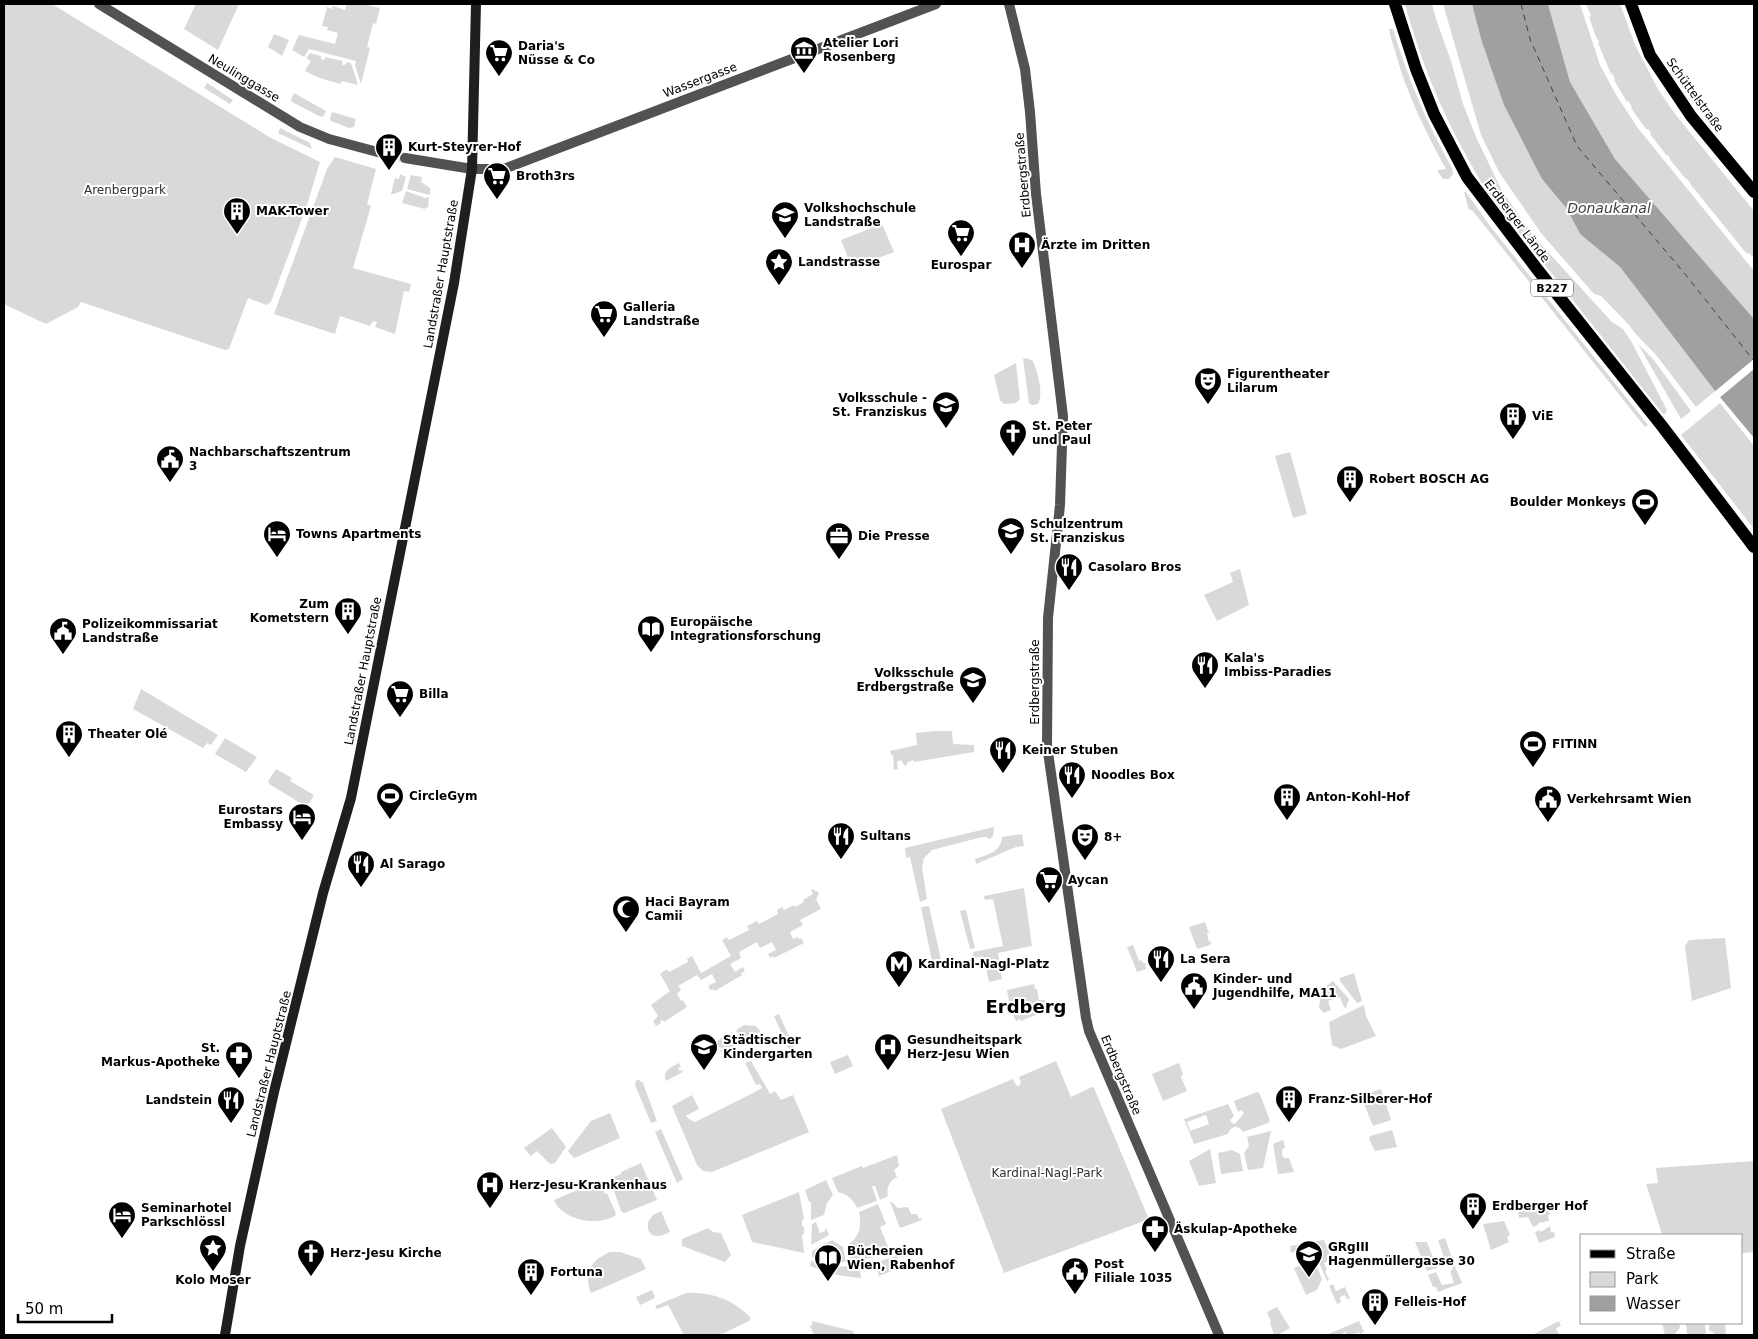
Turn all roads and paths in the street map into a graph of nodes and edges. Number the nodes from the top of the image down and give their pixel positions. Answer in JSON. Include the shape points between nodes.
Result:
{"nodes":[{"id":1,"x":99,"y":4,"type":"edge"},
{"id":2,"x":476,"y":4,"type":"edge"},
{"id":3,"x":936,"y":4,"type":"edge"},
{"id":4,"x":1009,"y":4,"type":"edge"},
{"id":5,"x":1395,"y":4,"type":"edge"},
{"id":6,"x":1631,"y":4,"type":"edge"},
{"id":7,"x":385,"y":154,"type":"tunnel mouth"},
{"id":8,"x":405,"y":158,"type":"tunnel mouth"},
{"id":9,"x":472,"y":169,"type":"junction"},
{"id":10,"x":1754,"y":192,"type":"edge"},
{"id":11,"x":1754,"y":547,"type":"edge"},
{"id":12,"x":225,"y":1335,"type":"edge"},
{"id":13,"x":1218,"y":1335,"type":"edge"}],
"edges":[{"from":1,"to":7,"type":"street","name":"Neulinggasse","via":[[300,127],[329,139]]},
{"from":2,"to":9,"type":"main road","name":"Landstraßer Hauptstraße"},
{"from":3,"to":9,"type":"street","name":"Wassergasse","via":[[504,169]]},
{"from":4,"to":13,"type":"street","name":"Erdbergstraße","via":[[1026,78],[1036,194],[1063,416],[1060,505],[1048,618],[1047,745],[1086,1018]]},
{"from":5,"to":11,"type":"main road","name":"Erdberger Lände","number":"B227","via":[[1434,114],[1467,176]]},
{"from":6,"to":10,"type":"main road","name":"Schüttelstraße","via":[[1650,55],[1691,116]]},
{"from":8,"to":9,"type":"street"},
{"from":9,"to":12,"type":"main road","name":"Landstraßer Hauptstraße","via":[[454,283],[350,798],[323,893],[272,1102],[240,1246]]}]}
